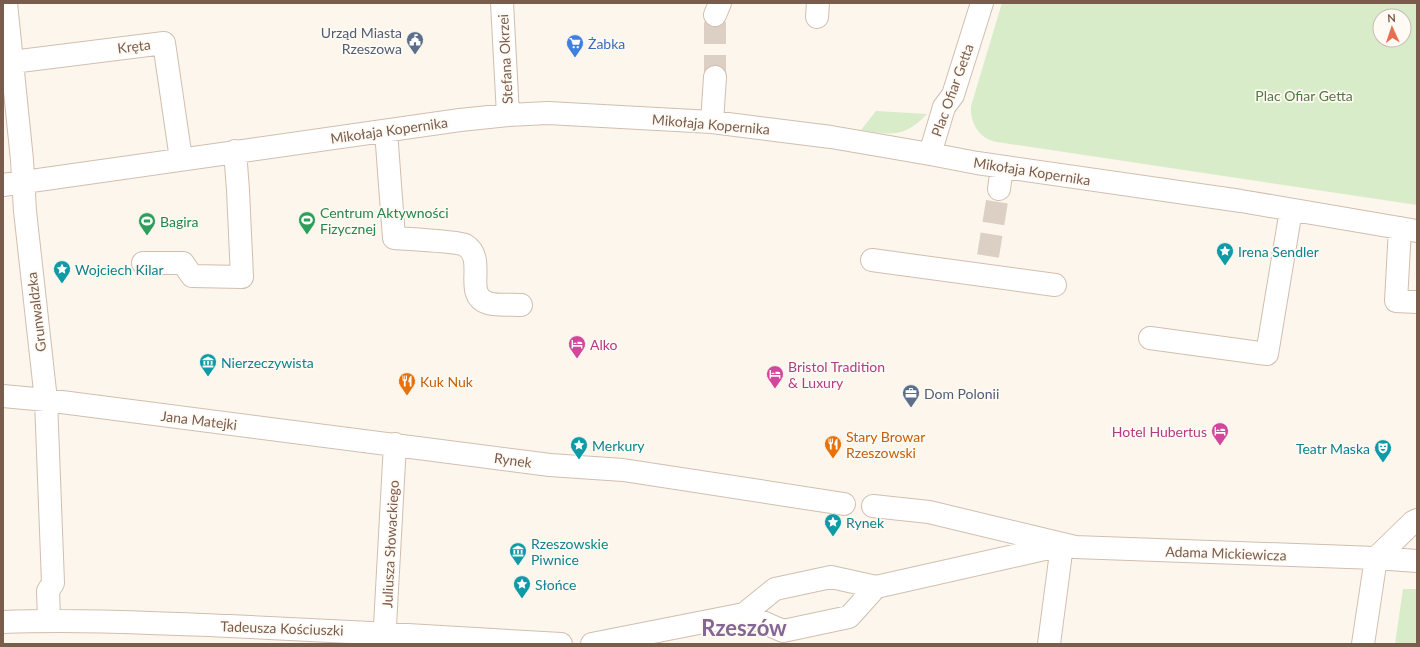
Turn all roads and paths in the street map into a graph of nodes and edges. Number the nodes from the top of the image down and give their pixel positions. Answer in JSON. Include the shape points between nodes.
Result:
{"nodes":[{"id":1,"x":6,"y":3,"type":"edge"},
{"id":2,"x":502,"y":3,"type":"edge"},
{"id":3,"x":982,"y":3,"type":"edge"},
{"id":4,"x":12,"y":62,"type":"junction"},
{"id":5,"x":715,"y":76,"type":"tunnel mouth"},
{"id":6,"x":508,"y":115,"type":"junction"},
{"id":7,"x":712,"y":122,"type":"junction"},
{"id":8,"x":386,"y":130,"type":"junction"},
{"id":9,"x":235,"y":151,"type":"junction"},
{"id":10,"x":930,"y":154,"type":"junction"},
{"id":11,"x":181,"y":159,"type":"junction"},
{"id":12,"x":1002,"y":167,"type":"junction"},
{"id":13,"x":13,"y":184,"type":"edge"},
{"id":14,"x":999,"y":188,"type":"tunnel mouth"},
{"id":15,"x":1291,"y":210,"type":"junction"},
{"id":16,"x":1409,"y":230,"type":"edge"},
{"id":17,"x":872,"y":260,"type":"dead end"},
{"id":18,"x":143,"y":263,"type":"dead end"},
{"id":19,"x":1055,"y":285,"type":"dead end"},
{"id":20,"x":1417,"y":302,"type":"edge"},
{"id":21,"x":521,"y":305,"type":"dead end"},
{"id":22,"x":1150,"y":338,"type":"dead end"},
{"id":23,"x":3,"y":396,"type":"edge"},
{"id":24,"x":46,"y":400,"type":"junction"},
{"id":25,"x":395,"y":444,"type":"junction"},
{"id":26,"x":844,"y":504,"type":"dead end"},
{"id":27,"x":873,"y":506,"type":"dead end"},
{"id":28,"x":1417,"y":520,"type":"edge"},
{"id":29,"x":1069,"y":546,"type":"junction"},
{"id":30,"x":1376,"y":558,"type":"junction"},
{"id":31,"x":1417,"y":561,"type":"edge"},
{"id":32,"x":876,"y":587,"type":"junction"},
{"id":33,"x":744,"y":614,"type":"junction"},
{"id":34,"x":48,"y":620,"type":"junction"},
{"id":35,"x":3,"y":622,"type":"edge"},
{"id":36,"x":385,"y":639,"type":"edge"},
{"id":37,"x":561,"y":644,"type":"edge"},
{"id":38,"x":592,"y":644,"type":"edge"},
{"id":39,"x":1049,"y":644,"type":"edge"},
{"id":40,"x":1363,"y":644,"type":"edge"}],
"edges":[{"from":1,"to":4,"type":"street","name":"Grunwaldzka"},
{"from":2,"to":6,"type":"street","name":"Stefana Okrzei"},
{"from":3,"to":10,"type":"street","name":"Plac Ofiar Getta","via":[[953,95],[944,107]]},
{"from":4,"to":11,"type":"street","name":"Kręta","via":[[164,42]]},
{"from":4,"to":13,"type":"street","name":"Grunwaldzka"},
{"from":5,"to":7,"type":"street"},
{"from":6,"to":7,"type":"street","name":"Mikołaja Kopernika","via":[[548,112]]},
{"from":6,"to":8,"type":"street","name":"Mikołaja Kopernika"},
{"from":7,"to":10,"type":"street","name":"Mikołaja Kopernika","via":[[831,137]]},
{"from":8,"to":9,"type":"street","name":"Mikołaja Kopernika"},
{"from":8,"to":21,"type":"street","via":[[394,238],[464,245],[473,253],[476,263],[474,284],[478,296],[487,303]]},
{"from":9,"to":11,"type":"street","name":"Mikołaja Kopernika"},
{"from":9,"to":18,"type":"street","via":[[242,277],[192,276],[183,263]]},
{"from":10,"to":12,"type":"street","name":"Mikołaja Kopernika"},
{"from":11,"to":13,"type":"street","name":"Mikołaja Kopernika"},
{"from":12,"to":14,"type":"street"},
{"from":12,"to":15,"type":"street","name":"Mikołaja Kopernika"},
{"from":13,"to":24,"type":"street","name":"Grunwaldzka","via":[[25,211]]},
{"from":15,"to":16,"type":"street","name":"Mikołaja Kopernika"},
{"from":15,"to":22,"type":"street","via":[[1267,354]]},
{"from":16,"to":20,"type":"street","via":[[1396,301]]},
{"from":17,"to":19,"type":"street","via":[[986,265]]},
{"from":23,"to":24,"type":"street","name":"Jana Matejki"},
{"from":24,"to":25,"type":"street","name":"Jana Matejki"},
{"from":24,"to":34,"type":"street","name":"Grunwaldzka","via":[[53,583],[48,591]]},
{"from":25,"to":26,"type":"street","name":"Rynek","via":[[550,465],[623,470]]},
{"from":25,"to":36,"type":"street","name":"Juliusza Słowackiego"},
{"from":27,"to":29,"type":"street","via":[[929,512]]},
{"from":28,"to":30,"type":"street"},
{"from":29,"to":30,"type":"street","name":"Adama Mickiewicza"},
{"from":29,"to":32,"type":"street"},
{"from":29,"to":39,"type":"street"},
{"from":30,"to":31,"type":"street","name":"Adama Mickiewicza"},
{"from":30,"to":40,"type":"street"},
{"from":32,"to":33,"type":"street","via":[[831,578],[775,589]]},
{"from":32,"to":33,"type":"street","via":[[850,616],[783,631]]},
{"from":33,"to":38,"type":"street"},
{"from":34,"to":35,"type":"street","name":"Tadeusza Kościuszki"},
{"from":34,"to":36,"type":"street","name":"Tadeusza Kościuszki","via":[[142,622]]},
{"from":36,"to":37,"type":"street","name":"Tadeusza Kościuszki"}]}
